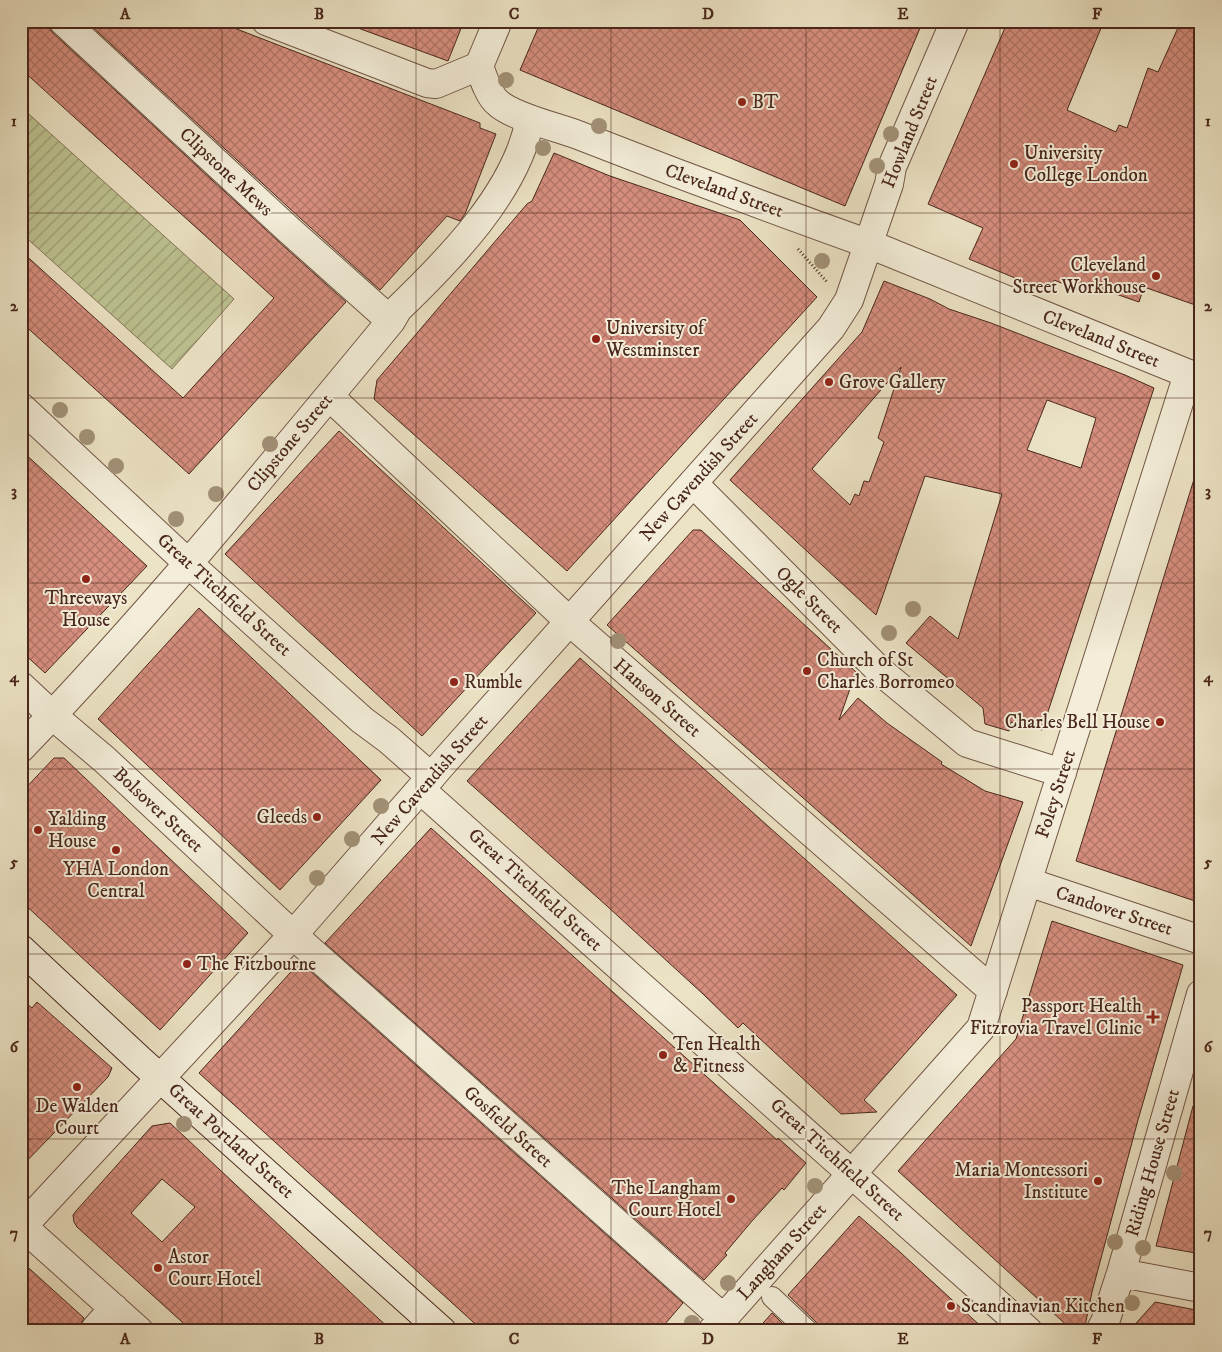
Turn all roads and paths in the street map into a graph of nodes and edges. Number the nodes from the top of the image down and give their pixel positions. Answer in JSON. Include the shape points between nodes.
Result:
{"nodes":[{"id":1,"x":63,"y":21,"type":"edge"},
{"id":2,"x":266,"y":21,"type":"edge"},
{"id":3,"x":498,"y":21,"type":"edge"},
{"id":4,"x":955,"y":21,"type":"edge"},
{"id":5,"x":478,"y":66,"type":"junction"},
{"id":6,"x":530,"y":119,"type":"junction"},
{"id":7,"x":869,"y":244,"type":"junction"},
{"id":8,"x":391,"y":321,"type":"junction"},
{"id":9,"x":1195,"y":376,"type":"edge"},
{"id":10,"x":329,"y":396,"type":"junction"},
{"id":11,"x":21,"y":407,"type":"edge"},
{"id":12,"x":693,"y":484,"type":"junction"},
{"id":13,"x":189,"y":564,"type":"junction"},
{"id":14,"x":569,"y":621,"type":"junction"},
{"id":15,"x":21,"y":686,"type":"edge"},
{"id":16,"x":52,"y":716,"type":"junction"},
{"id":17,"x":21,"y":748,"type":"edge"},
{"id":18,"x":1062,"y":773,"type":"junction"},
{"id":19,"x":426,"y":784,"type":"junction"},
{"id":20,"x":1028,"y":882,"type":"junction"},
{"id":21,"x":293,"y":935,"type":"junction"},
{"id":22,"x":1201,"y":940,"type":"edge"},
{"id":23,"x":21,"y":949,"type":"edge"},
{"id":24,"x":993,"y":991,"type":"junction"},
{"id":25,"x":1201,"y":994,"type":"edge"},
{"id":26,"x":1193,"y":1055,"type":"edge"},
{"id":27,"x":161,"y":1079,"type":"junction"},
{"id":28,"x":853,"y":1174,"type":"junction"},
{"id":29,"x":22,"y":1227,"type":"edge"},
{"id":30,"x":1121,"y":1274,"type":"junction"},
{"id":31,"x":1201,"y":1288,"type":"edge"},
{"id":32,"x":772,"y":1297,"type":"dead end"},
{"id":33,"x":114,"y":1308,"type":"junction"},
{"id":34,"x":717,"y":1325,"type":"edge"},
{"id":35,"x":96,"y":1328,"type":"dead end"},
{"id":36,"x":139,"y":1331,"type":"edge"},
{"id":37,"x":442,"y":1331,"type":"edge"},
{"id":38,"x":808,"y":1331,"type":"edge"},
{"id":39,"x":1028,"y":1331,"type":"edge"},
{"id":40,"x":1100,"y":1331,"type":"edge"}],
"edges":[{"from":1,"to":8,"type":"street","name":"Clipstone Mews"},
{"from":2,"to":5,"type":"street","via":[[427,83],[436,84]]},
{"from":3,"to":5,"type":"street"},
{"from":4,"to":7,"type":"street","name":"Howland Street","via":[[892,167]]},
{"from":5,"to":6,"type":"street","name":"Cleveland Street","via":[[497,103]]},
{"from":6,"to":7,"type":"street","name":"Cleveland Street"},
{"from":6,"to":8,"type":"street","name":"Clipstone Street","via":[[528,133],[514,167],[497,197]]},
{"from":7,"to":9,"type":"street","name":"Cleveland Street"},
{"from":7,"to":12,"type":"street","name":"New Cavendish Street","via":[[849,300],[831,328]]},
{"from":8,"to":10,"type":"street","name":"Clipstone Street"},
{"from":9,"to":18,"type":"street","name":"Foley Street"},
{"from":10,"to":13,"type":"street","name":"Clipstone Street"},
{"from":10,"to":14,"type":"street","name":"Hanson Street"},
{"from":11,"to":13,"type":"street","name":"Great Titchfield Street"},
{"from":12,"to":14,"type":"street","name":"New Cavendish Street"},
{"from":12,"to":18,"type":"street","name":"Ogle Street","via":[[880,671],[967,743]]},
{"from":13,"to":16,"type":"street","name":"Clipstone Street"},
{"from":13,"to":19,"type":"street","name":"Great Titchfield Street","via":[[362,720],[389,740]]},
{"from":14,"to":19,"type":"street","name":"New Cavendish Street"},
{"from":14,"to":24,"type":"street","name":"Hanson Street"},
{"from":15,"to":16,"type":"street","name":"Bolsover Street"},
{"from":16,"to":17,"type":"street","name":"Clipstone Street"},
{"from":16,"to":21,"type":"street","name":"Bolsover Street","via":[[105,760]]},
{"from":18,"to":20,"type":"street","name":"Foley Street"},
{"from":19,"to":21,"type":"street","name":"New Cavendish Street"},
{"from":19,"to":28,"type":"street","name":"Great Titchfield Street"},
{"from":20,"to":22,"type":"street","name":"Candover Street"},
{"from":20,"to":24,"type":"street","name":"Foley Street"},
{"from":21,"to":27,"type":"street","name":"New Cavendish Street"},
{"from":21,"to":34,"type":"street","name":"Gosfield Street"},
{"from":23,"to":27,"type":"street","name":"Great Portland Street"},
{"from":24,"to":28,"type":"street","name":"Foley Street","via":[[981,1028]]},
{"from":25,"to":26,"type":"street","name":"Riding House Street"},
{"from":26,"to":30,"type":"street","name":"Riding House Street"},
{"from":27,"to":29,"type":"street","name":"New Cavendish Street"},
{"from":27,"to":37,"type":"street","name":"Great Portland Street"},
{"from":28,"to":34,"type":"street","name":"Langham Street"},
{"from":28,"to":39,"type":"street","name":"Great Titchfield Street"},
{"from":29,"to":33,"type":"street"},
{"from":30,"to":31,"type":"street"},
{"from":30,"to":40,"type":"street","name":"Riding House Street"},
{"from":32,"to":38,"type":"street"},
{"from":33,"to":35,"type":"street"},
{"from":33,"to":36,"type":"street"}]}
